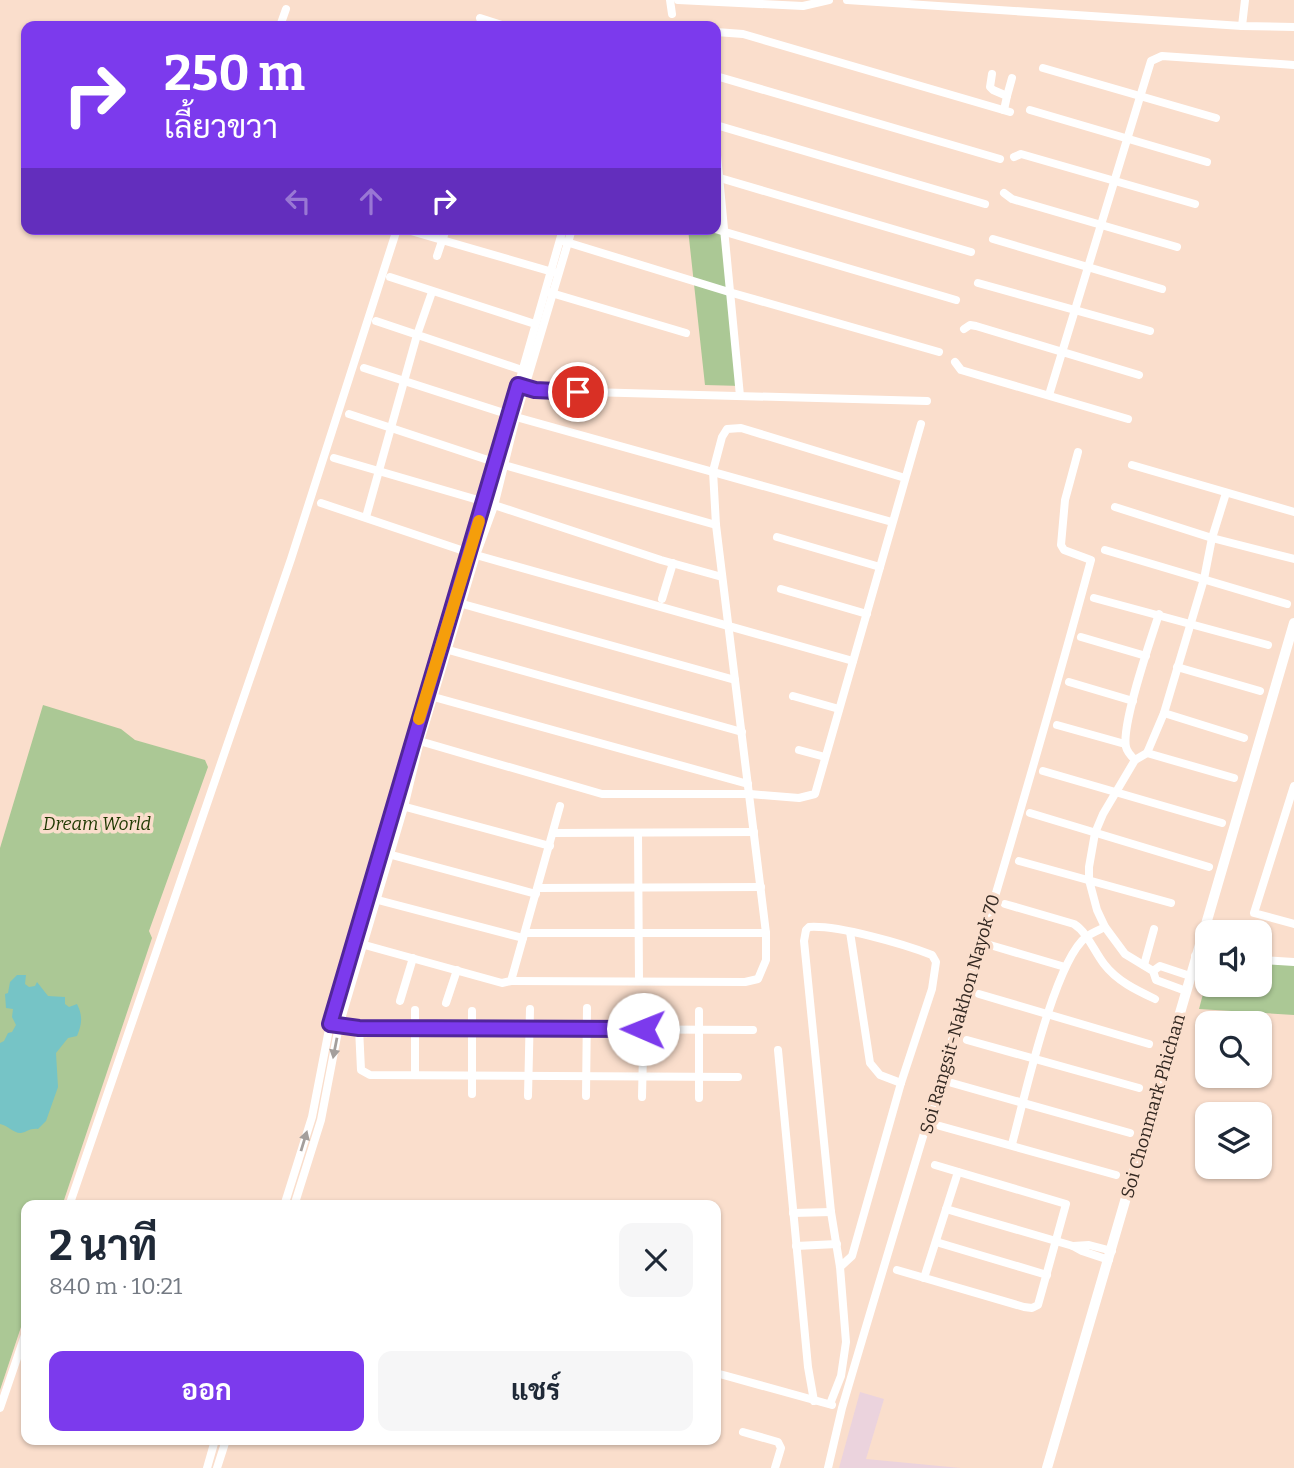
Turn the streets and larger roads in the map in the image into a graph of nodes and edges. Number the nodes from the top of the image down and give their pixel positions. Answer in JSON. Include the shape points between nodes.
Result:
{"nodes":[{"id":1,"x":670,"y":0,"type":"edge"},
{"id":2,"x":678,"y":0,"type":"edge"},
{"id":3,"x":830,"y":0,"type":"edge"},
{"id":4,"x":847,"y":0,"type":"edge"},
{"id":5,"x":1245,"y":0,"type":"edge"},
{"id":6,"x":787,"y":3,"type":"edge"},
{"id":7,"x":286,"y":9,"type":"dead end"},
{"id":8,"x":671,"y":14,"type":"dead end"},
{"id":9,"x":480,"y":18,"type":"dead end"},
{"id":10,"x":282,"y":21,"type":"edge"},
{"id":11,"x":489,"y":21,"type":"edge"},
{"id":12,"x":1242,"y":26,"type":"junction"},
{"id":13,"x":1294,"y":27,"type":"edge"},
{"id":14,"x":721,"y":32,"type":"edge"},
{"id":15,"x":1294,"y":65,"type":"edge"},
{"id":16,"x":1042,"y":68,"type":"dead end"},
{"id":17,"x":992,"y":74,"type":"dead end"},
{"id":18,"x":721,"y":77,"type":"edge"},
{"id":19,"x":1012,"y":78,"type":"dead end"},
{"id":20,"x":1007,"y":96,"type":"junction"},
{"id":21,"x":1139,"y":96,"type":"junction"},
{"id":22,"x":1030,"y":110,"type":"dead end"},
{"id":23,"x":1216,"y":118,"type":"dead end"},
{"id":24,"x":721,"y":126,"type":"edge"},
{"id":25,"x":1126,"y":139,"type":"junction"},
{"id":26,"x":1014,"y":158,"type":"dead end"},
{"id":27,"x":1000,"y":159,"type":"dead end"},
{"id":28,"x":1207,"y":162,"type":"dead end"},
{"id":29,"x":721,"y":178,"type":"edge"},
{"id":30,"x":1114,"y":181,"type":"junction"},
{"id":31,"x":721,"y":187,"type":"edge"},
{"id":32,"x":1004,"y":193,"type":"dead end"},
{"id":33,"x":1195,"y":204,"type":"dead end"},
{"id":34,"x":985,"y":205,"type":"dead end"},
{"id":35,"x":1101,"y":223,"type":"junction"},
{"id":36,"x":721,"y":231,"type":"edge"},
{"id":37,"x":726,"y":232,"type":"junction"},
{"id":38,"x":395,"y":235,"type":"edge"},
{"id":39,"x":425,"y":235,"type":"edge"},
{"id":40,"x":444,"y":235,"type":"edge"},
{"id":41,"x":565,"y":235,"type":"edge"},
{"id":42,"x":993,"y":239,"type":"dead end"},
{"id":43,"x":442,"y":240,"type":"junction"},
{"id":44,"x":564,"y":242,"type":"junction"},
{"id":45,"x":1177,"y":247,"type":"dead end"},
{"id":46,"x":971,"y":251,"type":"dead end"},
{"id":47,"x":438,"y":256,"type":"dead end"},
{"id":48,"x":1087,"y":268,"type":"junction"},
{"id":49,"x":555,"y":272,"type":"junction"},
{"id":50,"x":390,"y":277,"type":"dead end"},
{"id":51,"x":978,"y":283,"type":"dead end"},
{"id":52,"x":1162,"y":289,"type":"dead end"},
{"id":53,"x":432,"y":292,"type":"junction"},
{"id":54,"x":549,"y":292,"type":"junction"},
{"id":55,"x":729,"y":292,"type":"junction"},
{"id":56,"x":956,"y":300,"type":"dead end"},
{"id":57,"x":1074,"y":311,"type":"junction"},
{"id":58,"x":376,"y":321,"type":"dead end"},
{"id":59,"x":535,"y":324,"type":"junction"},
{"id":60,"x":964,"y":329,"type":"dead end"},
{"id":61,"x":1150,"y":331,"type":"dead end"},
{"id":62,"x":686,"y":333,"type":"dead end"},
{"id":63,"x":417,"y":335,"type":"junction"},
{"id":64,"x":939,"y":352,"type":"dead end"},
{"id":65,"x":1062,"y":352,"type":"junction"},
{"id":66,"x":955,"y":362,"type":"dead end"},
{"id":67,"x":364,"y":368,"type":"dead end"},
{"id":68,"x":522,"y":370,"type":"junction"},
{"id":69,"x":1139,"y":375,"type":"dead end"},
{"id":70,"x":405,"y":381,"type":"junction"},
{"id":71,"x":522,"y":386,"type":"junction"},
{"id":72,"x":740,"y":396,"type":"junction"},
{"id":73,"x":1049,"y":396,"type":"junction"},
{"id":74,"x":928,"y":401,"type":"dead end"},
{"id":75,"x":349,"y":414,"type":"dead end"},
{"id":76,"x":513,"y":416,"type":"junction"},
{"id":77,"x":1128,"y":419,"type":"dead end"},
{"id":78,"x":921,"y":424,"type":"dead end"},
{"id":79,"x":391,"y":428,"type":"junction"},
{"id":80,"x":1078,"y":452,"type":"dead end"},
{"id":81,"x":334,"y":458,"type":"dead end"},
{"id":82,"x":500,"y":464,"type":"junction"},
{"id":83,"x":1132,"y":465,"type":"dead end"},
{"id":84,"x":713,"y":471,"type":"junction"},
{"id":85,"x":379,"y":472,"type":"junction"},
{"id":86,"x":905,"y":478,"type":"junction"},
{"id":87,"x":1226,"y":493,"type":"junction"},
{"id":88,"x":485,"y":502,"type":"junction"},
{"id":89,"x":321,"y":503,"type":"dead end"},
{"id":90,"x":495,"y":506,"type":"junction"},
{"id":91,"x":1115,"y":507,"type":"dead end"},
{"id":92,"x":1294,"y":512,"type":"edge"},
{"id":93,"x":366,"y":517,"type":"junction"},
{"id":94,"x":892,"y":522,"type":"junction"},
{"id":95,"x":716,"y":525,"type":"junction"},
{"id":96,"x":777,"y":537,"type":"dead end"},
{"id":97,"x":1212,"y":538,"type":"junction"},
{"id":98,"x":1105,"y":550,"type":"dead end"},
{"id":99,"x":473,"y":554,"type":"junction"},
{"id":100,"x":1294,"y":559,"type":"edge"},
{"id":101,"x":673,"y":563,"type":"junction"},
{"id":102,"x":880,"y":567,"type":"junction"},
{"id":103,"x":722,"y":577,"type":"junction"},
{"id":104,"x":1204,"y":579,"type":"junction"},
{"id":105,"x":781,"y":589,"type":"dead end"},
{"id":106,"x":1094,"y":598,"type":"dead end"},
{"id":107,"x":662,"y":599,"type":"dead end"},
{"id":108,"x":459,"y":603,"type":"junction"},
{"id":109,"x":1287,"y":604,"type":"dead end"},
{"id":110,"x":867,"y":614,"type":"junction"},
{"id":111,"x":1159,"y":614,"type":"junction"},
{"id":112,"x":1190,"y":623,"type":"junction"},
{"id":113,"x":1294,"y":623,"type":"edge"},
{"id":114,"x":729,"y":627,"type":"junction"},
{"id":115,"x":1081,"y":637,"type":"dead end"},
{"id":116,"x":1292,"y":639,"type":"edge"},
{"id":117,"x":1268,"y":645,"type":"dead end"},
{"id":118,"x":445,"y":649,"type":"junction"},
{"id":119,"x":1290,"y":654,"type":"edge"},
{"id":120,"x":1146,"y":656,"type":"junction"},
{"id":121,"x":853,"y":661,"type":"junction"},
{"id":122,"x":1177,"y":667,"type":"junction"},
{"id":123,"x":736,"y":680,"type":"junction"},
{"id":124,"x":1069,"y":682,"type":"dead end"},
{"id":125,"x":1260,"y":691,"type":"dead end"},
{"id":126,"x":430,"y":696,"type":"junction"},
{"id":127,"x":793,"y":696,"type":"dead end"},
{"id":128,"x":1133,"y":701,"type":"junction"},
{"id":129,"x":839,"y":709,"type":"junction"},
{"id":130,"x":1164,"y":713,"type":"junction"},
{"id":131,"x":1057,"y":725,"type":"dead end"},
{"id":132,"x":742,"y":732,"type":"junction"},
{"id":133,"x":413,"y":738,"type":"junction"},
{"id":134,"x":1244,"y":738,"type":"dead end"},
{"id":135,"x":1125,"y":744,"type":"junction"},
{"id":136,"x":799,"y":750,"type":"dead end"},
{"id":137,"x":1147,"y":753,"type":"junction"},
{"id":138,"x":825,"y":757,"type":"junction"},
{"id":139,"x":1135,"y":760,"type":"junction"},
{"id":140,"x":1043,"y":771,"type":"dead end"},
{"id":141,"x":1234,"y":778,"type":"dead end"},
{"id":142,"x":748,"y":784,"type":"junction"},
{"id":143,"x":1294,"y":786,"type":"edge"},
{"id":144,"x":1118,"y":792,"type":"junction"},
{"id":145,"x":750,"y":794,"type":"junction"},
{"id":146,"x":400,"y":806,"type":"junction"},
{"id":147,"x":561,"y":806,"type":"dead end"},
{"id":148,"x":1030,"y":813,"type":"dead end"},
{"id":149,"x":1222,"y":823,"type":"dead end"},
{"id":150,"x":638,"y":832,"type":"junction"},
{"id":151,"x":754,"y":832,"type":"junction"},
{"id":152,"x":553,"y":833,"type":"junction"},
{"id":153,"x":1096,"y":833,"type":"junction"},
{"id":154,"x":550,"y":846,"type":"junction"},
{"id":155,"x":386,"y":853,"type":"junction"},
{"id":156,"x":1019,"y":861,"type":"dead end"},
{"id":157,"x":1209,"y":867,"type":"dead end"},
{"id":158,"x":1089,"y":880,"type":"junction"},
{"id":159,"x":639,"y":887,"type":"junction"},
{"id":160,"x":761,"y":887,"type":"junction"},
{"id":161,"x":537,"y":891,"type":"junction"},
{"id":162,"x":372,"y":898,"type":"junction"},
{"id":163,"x":1171,"y":903,"type":"dead end"},
{"id":164,"x":1005,"y":904,"type":"dead end"},
{"id":165,"x":1207,"y":920,"type":"edge"},
{"id":166,"x":1294,"y":924,"type":"edge"},
{"id":167,"x":1105,"y":928,"type":"junction"},
{"id":168,"x":1154,"y":929,"type":"dead end"},
{"id":169,"x":850,"y":932,"type":"junction"},
{"id":170,"x":639,"y":933,"type":"junction"},
{"id":171,"x":766,"y":933,"type":"junction"},
{"id":172,"x":524,"y":936,"type":"junction"},
{"id":173,"x":1086,"y":937,"type":"junction"},
{"id":174,"x":359,"y":944,"type":"junction"},
{"id":175,"x":990,"y":945,"type":"dead end"},
{"id":176,"x":1195,"y":957,"type":"edge"},
{"id":177,"x":413,"y":958,"type":"junction"},
{"id":178,"x":1272,"y":961,"type":"edge"},
{"id":179,"x":1294,"y":962,"type":"edge"},
{"id":180,"x":1144,"y":965,"type":"junction"},
{"id":181,"x":1065,"y":967,"type":"junction"},
{"id":182,"x":457,"y":970,"type":"junction"},
{"id":183,"x":1153,"y":971,"type":"junction"},
{"id":184,"x":1190,"y":976,"type":"junction"},
{"id":185,"x":512,"y":981,"type":"junction"},
{"id":186,"x":639,"y":981,"type":"junction"},
{"id":187,"x":1186,"y":991,"type":"junction"},
{"id":188,"x":979,"y":994,"type":"dead end"},
{"id":189,"x":1155,"y":999,"type":"dead end"},
{"id":190,"x":400,"y":1001,"type":"dead end"},
{"id":191,"x":446,"y":1003,"type":"dead end"},
{"id":192,"x":587,"y":1008,"type":"dead end"},
{"id":193,"x":644,"y":1008,"type":"dead end"},
{"id":194,"x":530,"y":1009,"type":"dead end"},
{"id":195,"x":415,"y":1010,"type":"dead end"},
{"id":196,"x":472,"y":1011,"type":"dead end"},
{"id":197,"x":699,"y":1011,"type":"dead end"},
{"id":198,"x":1048,"y":1013,"type":"junction"},
{"id":199,"x":335,"y":1025,"type":"junction"},
{"id":200,"x":359,"y":1028,"type":"junction"},
{"id":201,"x":415,"y":1028,"type":"junction"},
{"id":202,"x":472,"y":1028,"type":"junction"},
{"id":203,"x":529,"y":1028,"type":"junction"},
{"id":204,"x":586,"y":1028,"type":"junction"},
{"id":205,"x":643,"y":1029,"type":"junction"},
{"id":206,"x":699,"y":1029,"type":"junction"},
{"id":207,"x":753,"y":1030,"type":"dead end"},
{"id":208,"x":967,"y":1040,"type":"dead end"},
{"id":209,"x":1149,"y":1044,"type":"dead end"},
{"id":210,"x":778,"y":1050,"type":"dead end"},
{"id":211,"x":1036,"y":1058,"type":"junction"},
{"id":212,"x":415,"y":1075,"type":"junction"},
{"id":213,"x":472,"y":1075,"type":"junction"},
{"id":214,"x":529,"y":1075,"type":"junction"},
{"id":215,"x":586,"y":1076,"type":"junction"},
{"id":216,"x":642,"y":1076,"type":"junction"},
{"id":217,"x":699,"y":1076,"type":"junction"},
{"id":218,"x":738,"y":1077,"type":"dead end"},
{"id":219,"x":901,"y":1083,"type":"junction"},
{"id":220,"x":952,"y":1083,"type":"dead end"},
{"id":221,"x":1139,"y":1088,"type":"dead end"},
{"id":222,"x":472,"y":1094,"type":"dead end"},
{"id":223,"x":586,"y":1096,"type":"dead end"},
{"id":224,"x":528,"y":1097,"type":"dead end"},
{"id":225,"x":642,"y":1097,"type":"dead end"},
{"id":226,"x":699,"y":1098,"type":"dead end"},
{"id":227,"x":1024,"y":1101,"type":"junction"},
{"id":228,"x":940,"y":1126,"type":"dead end"},
{"id":229,"x":1130,"y":1133,"type":"dead end"},
{"id":230,"x":1012,"y":1144,"type":"junction"},
{"id":231,"x":935,"y":1165,"type":"dead end"},
{"id":232,"x":958,"y":1172,"type":"junction"},
{"id":233,"x":1116,"y":1175,"type":"dead end"},
{"id":234,"x":71,"y":1200,"type":"edge"},
{"id":235,"x":286,"y":1200,"type":"edge"},
{"id":236,"x":296,"y":1200,"type":"edge"},
{"id":237,"x":946,"y":1209,"type":"junction"},
{"id":238,"x":831,"y":1212,"type":"junction"},
{"id":239,"x":793,"y":1213,"type":"junction"},
{"id":240,"x":1056,"y":1241,"type":"junction"},
{"id":241,"x":936,"y":1242,"type":"junction"},
{"id":242,"x":837,"y":1244,"type":"junction"},
{"id":243,"x":796,"y":1246,"type":"junction"},
{"id":244,"x":1110,"y":1255,"type":"junction"},
{"id":245,"x":840,"y":1267,"type":"junction"},
{"id":246,"x":897,"y":1270,"type":"dead end"},
{"id":247,"x":1047,"y":1275,"type":"junction"},
{"id":248,"x":925,"y":1278,"type":"junction"},
{"id":249,"x":21,"y":1347,"type":"edge"},
{"id":250,"x":721,"y":1374,"type":"edge"},
{"id":251,"x":814,"y":1401,"type":"junction"},
{"id":252,"x":830,"y":1404,"type":"junction"},
{"id":253,"x":0,"y":1408,"type":"edge"},
{"id":254,"x":842,"y":1408,"type":"junction"},
{"id":255,"x":743,"y":1432,"type":"dead end"},
{"id":256,"x":214,"y":1445,"type":"edge"},
{"id":257,"x":224,"y":1445,"type":"edge"},
{"id":258,"x":207,"y":1468,"type":"edge"},
{"id":259,"x":217,"y":1468,"type":"edge"},
{"id":260,"x":775,"y":1468,"type":"edge"},
{"id":261,"x":828,"y":1468,"type":"edge"},
{"id":262,"x":1047,"y":1468,"type":"edge"}],
"edges":[{"from":1,"to":8,"type":"street"},
{"from":2,"to":6,"type":"street"},
{"from":3,"to":6,"type":"street","via":[[803,6]]},
{"from":4,"to":12,"type":"street"},
{"from":5,"to":12,"type":"street"},
{"from":7,"to":10,"type":"street"},
{"from":9,"to":11,"type":"street"},
{"from":12,"to":13,"type":"street"},
{"from":14,"to":20,"type":"street","via":[[743,34],[1007,111]]},
{"from":15,"to":21,"type":"street","via":[[1155,57]]},
{"from":16,"to":21,"type":"street"},
{"from":17,"to":20,"type":"street","via":[[990,87]]},
{"from":18,"to":27,"type":"street"},
{"from":19,"to":20,"type":"street"},
{"from":21,"to":23,"type":"street"},
{"from":21,"to":25,"type":"street"},
{"from":22,"to":25,"type":"street"},
{"from":24,"to":34,"type":"street"},
{"from":25,"to":28,"type":"street"},
{"from":25,"to":30,"type":"street"},
{"from":26,"to":30,"type":"street","via":[[1021,154]]},
{"from":29,"to":46,"type":"street"},
{"from":30,"to":33,"type":"street"},
{"from":30,"to":35,"type":"street"},
{"from":31,"to":37,"type":"street"},
{"from":32,"to":35,"type":"street"},
{"from":35,"to":45,"type":"street"},
{"from":35,"to":48,"type":"street"},
{"from":36,"to":37,"type":"street"},
{"from":37,"to":55,"type":"street"},
{"from":37,"to":56,"type":"street"},
{"from":38,"to":234,"type":"street","via":[[291,559]]},
{"from":39,"to":43,"type":"street"},
{"from":40,"to":43,"type":"street"},
{"from":41,"to":44,"type":"street"},
{"from":42,"to":48,"type":"street"},
{"from":43,"to":47,"type":"street"},
{"from":43,"to":49,"type":"street"},
{"from":44,"to":49,"type":"street"},
{"from":44,"to":55,"type":"street"},
{"from":48,"to":52,"type":"street"},
{"from":48,"to":57,"type":"street"},
{"from":49,"to":54,"type":"street"},
{"from":50,"to":53,"type":"street"},
{"from":51,"to":57,"type":"street"},
{"from":53,"to":59,"type":"street"},
{"from":53,"to":63,"type":"street"},
{"from":54,"to":59,"type":"street"},
{"from":54,"to":62,"type":"street"},
{"from":54,"to":71,"type":"street"},
{"from":55,"to":64,"type":"street"},
{"from":55,"to":72,"type":"street"},
{"from":57,"to":61,"type":"street"},
{"from":57,"to":65,"type":"street"},
{"from":58,"to":63,"type":"street"},
{"from":59,"to":68,"type":"street"},
{"from":60,"to":65,"type":"street","via":[[976,326]]},
{"from":63,"to":68,"type":"street"},
{"from":63,"to":70,"type":"street"},
{"from":65,"to":69,"type":"street"},
{"from":65,"to":73,"type":"street"},
{"from":66,"to":73,"type":"street","via":[[961,370]]},
{"from":67,"to":70,"type":"street"},
{"from":68,"to":71,"type":"street"},
{"from":70,"to":76,"type":"street"},
{"from":70,"to":79,"type":"street"},
{"from":71,"to":72,"type":"street","via":[[551,391]]},
{"from":71,"to":76,"type":"street"},
{"from":72,"to":74,"type":"street"},
{"from":73,"to":77,"type":"street"},
{"from":75,"to":79,"type":"street"},
{"from":76,"to":82,"type":"street"},
{"from":76,"to":84,"type":"street"},
{"from":78,"to":86,"type":"street"},
{"from":79,"to":82,"type":"street"},
{"from":79,"to":85,"type":"street"},
{"from":80,"to":254,"type":"street","name":"Soi Rangsit-Nakhon Nayok 70","via":[[1065,500],[1061,545],[1091,560]]},
{"from":81,"to":85,"type":"street"},
{"from":82,"to":88,"type":"street"},
{"from":82,"to":90,"type":"street"},
{"from":82,"to":95,"type":"street"},
{"from":83,"to":87,"type":"street"},
{"from":84,"to":86,"type":"street","via":[[722,437],[733,427]]},
{"from":84,"to":94,"type":"street"},
{"from":84,"to":95,"type":"street"},
{"from":85,"to":88,"type":"street"},
{"from":85,"to":93,"type":"street"},
{"from":86,"to":94,"type":"street"},
{"from":87,"to":92,"type":"street"},
{"from":87,"to":97,"type":"street"},
{"from":88,"to":90,"type":"street"},
{"from":88,"to":99,"type":"street"},
{"from":89,"to":93,"type":"street"},
{"from":90,"to":99,"type":"street"},
{"from":90,"to":101,"type":"street"},
{"from":91,"to":97,"type":"street"},
{"from":93,"to":99,"type":"street"},
{"from":94,"to":102,"type":"street"},
{"from":95,"to":103,"type":"street"},
{"from":96,"to":102,"type":"street"},
{"from":97,"to":100,"type":"street"},
{"from":97,"to":104,"type":"street"},
{"from":98,"to":104,"type":"street"},
{"from":99,"to":108,"type":"street"},
{"from":99,"to":114,"type":"street"},
{"from":101,"to":103,"type":"street"},
{"from":101,"to":107,"type":"street"},
{"from":102,"to":110,"type":"street"},
{"from":103,"to":114,"type":"street"},
{"from":104,"to":109,"type":"street"},
{"from":104,"to":112,"type":"street"},
{"from":105,"to":110,"type":"street"},
{"from":106,"to":111,"type":"street"},
{"from":108,"to":118,"type":"street"},
{"from":108,"to":123,"type":"street"},
{"from":110,"to":121,"type":"street"},
{"from":111,"to":112,"type":"street"},
{"from":111,"to":120,"type":"street"},
{"from":112,"to":117,"type":"street"},
{"from":112,"to":122,"type":"street"},
{"from":113,"to":116,"type":"street","name":"Soi Chonmark Phichan"},
{"from":114,"to":121,"type":"street"},
{"from":114,"to":123,"type":"street"},
{"from":115,"to":120,"type":"street"},
{"from":116,"to":119,"type":"street","name":"Soi Chonmark Phichan"},
{"from":118,"to":126,"type":"street"},
{"from":118,"to":132,"type":"street"},
{"from":119,"to":165,"type":"street","name":"Soi Chonmark Phichan"},
{"from":120,"to":128,"type":"street"},
{"from":121,"to":129,"type":"street"},
{"from":122,"to":125,"type":"street"},
{"from":122,"to":130,"type":"street"},
{"from":123,"to":132,"type":"street"},
{"from":124,"to":128,"type":"street"},
{"from":126,"to":133,"type":"street"},
{"from":126,"to":142,"type":"street"},
{"from":127,"to":129,"type":"street"},
{"from":128,"to":135,"type":"street"},
{"from":129,"to":138,"type":"street"},
{"from":130,"to":134,"type":"street"},
{"from":130,"to":137,"type":"street"},
{"from":131,"to":135,"type":"street"},
{"from":132,"to":142,"type":"street"},
{"from":133,"to":145,"type":"street","via":[[602,794]]},
{"from":133,"to":146,"type":"street"},
{"from":135,"to":139,"type":"street"},
{"from":136,"to":138,"type":"street"},
{"from":137,"to":139,"type":"street"},
{"from":137,"to":141,"type":"street"},
{"from":138,"to":145,"type":"street","via":[[819,785],[809,797]]},
{"from":139,"to":144,"type":"street"},
{"from":140,"to":144,"type":"street"},
{"from":142,"to":145,"type":"street"},
{"from":143,"to":166,"type":"street","via":[[1254,913]]},
{"from":144,"to":149,"type":"street"},
{"from":144,"to":153,"type":"street"},
{"from":145,"to":151,"type":"street"},
{"from":146,"to":154,"type":"street"},
{"from":146,"to":155,"type":"street"},
{"from":147,"to":152,"type":"street"},
{"from":148,"to":153,"type":"street"},
{"from":150,"to":151,"type":"street"},
{"from":150,"to":152,"type":"street"},
{"from":150,"to":159,"type":"street"},
{"from":151,"to":160,"type":"street"},
{"from":152,"to":154,"type":"street"},
{"from":153,"to":157,"type":"street"},
{"from":153,"to":158,"type":"street"},
{"from":154,"to":161,"type":"street"},
{"from":155,"to":161,"type":"street"},
{"from":155,"to":162,"type":"street"},
{"from":156,"to":158,"type":"street"},
{"from":158,"to":163,"type":"street"},
{"from":158,"to":167,"type":"street"},
{"from":159,"to":160,"type":"street"},
{"from":159,"to":161,"type":"street"},
{"from":159,"to":170,"type":"street"},
{"from":160,"to":171,"type":"street"},
{"from":161,"to":172,"type":"street"},
{"from":162,"to":172,"type":"street"},
{"from":162,"to":174,"type":"street"},
{"from":164,"to":173,"type":"street","via":[[1073,924]]},
{"from":167,"to":173,"type":"street"},
{"from":167,"to":180,"type":"street","via":[[1125,954]]},
{"from":168,"to":180,"type":"street"},
{"from":169,"to":219,"type":"street","via":[[870,1063],[880,1075]]},
{"from":169,"to":219,"type":"street","via":[[920,950],[936,962],[932,989]]},
{"from":169,"to":238,"type":"street","via":[[809,927],[804,936]]},
{"from":170,"to":171,"type":"street"},
{"from":170,"to":172,"type":"street"},
{"from":170,"to":186,"type":"street"},
{"from":171,"to":186,"type":"street","via":[[766,960],[758,979]]},
{"from":172,"to":185,"type":"street"},
{"from":173,"to":181,"type":"street"},
{"from":173,"to":189,"type":"street","via":[[1106,967]]},
{"from":174,"to":177,"type":"street"},
{"from":174,"to":199,"type":"street"},
{"from":175,"to":181,"type":"street"},
{"from":176,"to":184,"type":"street","name":"Soi Chonmark Phichan"},
{"from":177,"to":182,"type":"street"},
{"from":177,"to":190,"type":"street"},
{"from":178,"to":179,"type":"street"},
{"from":180,"to":183,"type":"street"},
{"from":181,"to":198,"type":"street"},
{"from":182,"to":185,"type":"street","via":[[502,983]]},
{"from":182,"to":191,"type":"street"},
{"from":183,"to":184,"type":"street","via":[[1160,966]]},
{"from":183,"to":187,"type":"street","via":[[1157,980]]},
{"from":184,"to":187,"type":"street","name":"Soi Chonmark Phichan"},
{"from":185,"to":186,"type":"street"},
{"from":187,"to":244,"type":"street","name":"Soi Chonmark Phichan"},
{"from":188,"to":198,"type":"street"},
{"from":192,"to":204,"type":"street"},
{"from":193,"to":205,"type":"street"},
{"from":194,"to":203,"type":"street"},
{"from":195,"to":201,"type":"street"},
{"from":196,"to":202,"type":"street"},
{"from":197,"to":206,"type":"street"},
{"from":198,"to":209,"type":"street"},
{"from":198,"to":211,"type":"street"},
{"from":199,"to":200,"type":"street"},
{"from":235,"to":199,"type":"street","one_way":true},
{"from":199,"to":236,"type":"street","one_way":true,"via":[[321,1120]]},
{"from":200,"to":201,"type":"street"},
{"from":200,"to":212,"type":"street","via":[[364,1073]]},
{"from":201,"to":202,"type":"street"},
{"from":201,"to":212,"type":"street"},
{"from":202,"to":203,"type":"street"},
{"from":202,"to":213,"type":"street"},
{"from":203,"to":204,"type":"street"},
{"from":203,"to":214,"type":"street"},
{"from":204,"to":205,"type":"street"},
{"from":204,"to":215,"type":"street"},
{"from":205,"to":206,"type":"street"},
{"from":205,"to":216,"type":"street"},
{"from":206,"to":207,"type":"street"},
{"from":206,"to":217,"type":"street"},
{"from":208,"to":211,"type":"street"},
{"from":210,"to":239,"type":"street"},
{"from":211,"to":221,"type":"street"},
{"from":211,"to":227,"type":"street"},
{"from":212,"to":213,"type":"street"},
{"from":213,"to":214,"type":"street"},
{"from":213,"to":222,"type":"street"},
{"from":214,"to":215,"type":"street"},
{"from":214,"to":224,"type":"street"},
{"from":215,"to":216,"type":"street"},
{"from":215,"to":223,"type":"street"},
{"from":216,"to":217,"type":"street"},
{"from":216,"to":225,"type":"street"},
{"from":217,"to":218,"type":"street"},
{"from":217,"to":226,"type":"street"},
{"from":219,"to":245,"type":"street","via":[[852,1256]]},
{"from":220,"to":227,"type":"street"},
{"from":227,"to":229,"type":"street"},
{"from":227,"to":230,"type":"street"},
{"from":228,"to":230,"type":"street"},
{"from":230,"to":233,"type":"street"},
{"from":231,"to":232,"type":"street"},
{"from":232,"to":237,"type":"street"},
{"from":232,"to":240,"type":"street","via":[[1066,1204]]},
{"from":237,"to":240,"type":"street"},
{"from":237,"to":241,"type":"street"},
{"from":238,"to":239,"type":"street"},
{"from":238,"to":242,"type":"street"},
{"from":239,"to":243,"type":"street"},
{"from":240,"to":244,"type":"street"},
{"from":240,"to":247,"type":"street"},
{"from":241,"to":247,"type":"street"},
{"from":241,"to":248,"type":"street"},
{"from":242,"to":243,"type":"street"},
{"from":242,"to":245,"type":"street"},
{"from":243,"to":251,"type":"street"},
{"from":244,"to":262,"type":"street","name":"Soi Chonmark Phichan"},
{"from":245,"to":252,"type":"street","via":[[846,1342],[841,1376]]},
{"from":246,"to":248,"type":"street"},
{"from":247,"to":248,"type":"street","via":[[1038,1305],[1032,1308]]},
{"from":249,"to":253,"type":"street"},
{"from":250,"to":251,"type":"street"},
{"from":251,"to":252,"type":"street"},
{"from":252,"to":254,"type":"street"},
{"from":254,"to":261,"type":"street","name":"Soi Rangsit-Nakhon Nayok 70"},
{"from":255,"to":260,"type":"street","via":[[778,1442],[781,1448]]},
{"from":256,"to":258,"type":"street"},
{"from":257,"to":259,"type":"street"}]}
